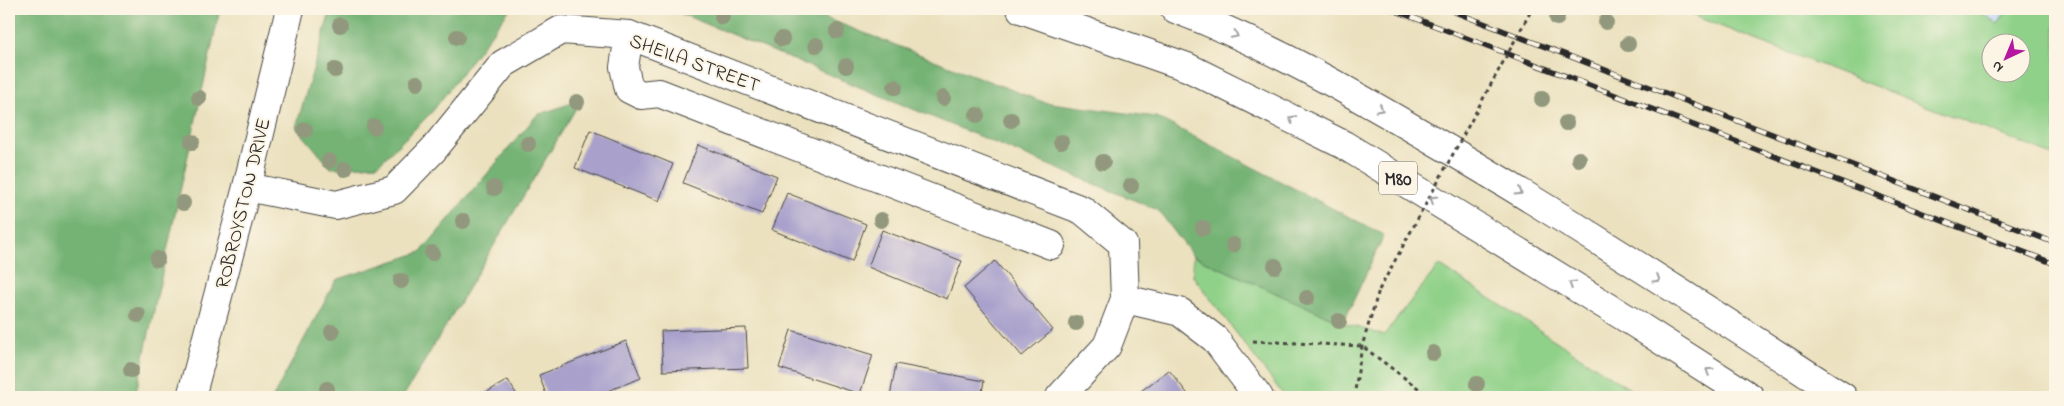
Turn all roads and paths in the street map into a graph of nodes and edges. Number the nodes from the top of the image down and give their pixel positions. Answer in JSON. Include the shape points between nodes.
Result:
{"nodes":[{"id":1,"x":290,"y":9,"type":"edge"},
{"id":2,"x":1021,"y":9,"type":"edge"},
{"id":3,"x":1174,"y":9,"type":"edge"},
{"id":4,"x":1532,"y":9,"type":"edge"},
{"id":5,"x":630,"y":35,"type":"junction"},
{"id":6,"x":950,"y":159,"type":"junction"},
{"id":7,"x":247,"y":187,"type":"junction"},
{"id":8,"x":934,"y":199,"type":"junction"},
{"id":9,"x":1051,"y":245,"type":"dead end"},
{"id":10,"x":1125,"y":299,"type":"junction"},
{"id":11,"x":1215,"y":339,"type":"junction"},
{"id":12,"x":1362,"y":346,"type":"junction"},
{"id":13,"x":191,"y":397,"type":"edge"},
{"id":14,"x":1060,"y":397,"type":"edge"},
{"id":15,"x":1259,"y":397,"type":"edge"},
{"id":16,"x":1354,"y":397,"type":"edge"},
{"id":17,"x":1430,"y":397,"type":"edge"},
{"id":18,"x":1750,"y":397,"type":"edge"},
{"id":19,"x":1843,"y":397,"type":"edge"}],
"edges":[{"from":1,"to":7,"type":"main road","name":"ROBROYSTON DRIVE"},
{"from":18,"to":2,"type":"main road","number":"M80","one_way":true,"via":[[1589,294],[1344,145],[1187,67]]},
{"from":3,"to":19,"type":"main road","number":"M80","one_way":true,"via":[[1208,21],[1376,106],[1488,172]]},
{"from":4,"to":12,"type":"path","bridge":true,"via":[[1379,290]]},
{"from":5,"to":6,"type":"main road","name":"SHEILA STREET"},
{"from":5,"to":7,"type":"main road","name":"SHEILA STREET","via":[[561,30],[503,64],[433,150],[394,190],[336,205]]},
{"from":5,"to":8,"type":"main road","via":[[624,67],[630,89],[641,95],[658,93]]},
{"from":6,"to":8,"type":"main road"},
{"from":6,"to":10,"type":"main road","name":"SHEILA STREET","via":[[1082,210],[1123,244]]},
{"from":7,"to":13,"type":"main road","name":"ROBROYSTON DRIVE"},
{"from":8,"to":9,"type":"main road"},
{"from":10,"to":11,"type":"main road","via":[[1180,312]]},
{"from":10,"to":14,"type":"main road","via":[[1107,346]]},
{"from":11,"to":12,"type":"path"},
{"from":11,"to":15,"type":"main road"},
{"from":12,"to":16,"type":"path"},
{"from":12,"to":17,"type":"path"}]}
